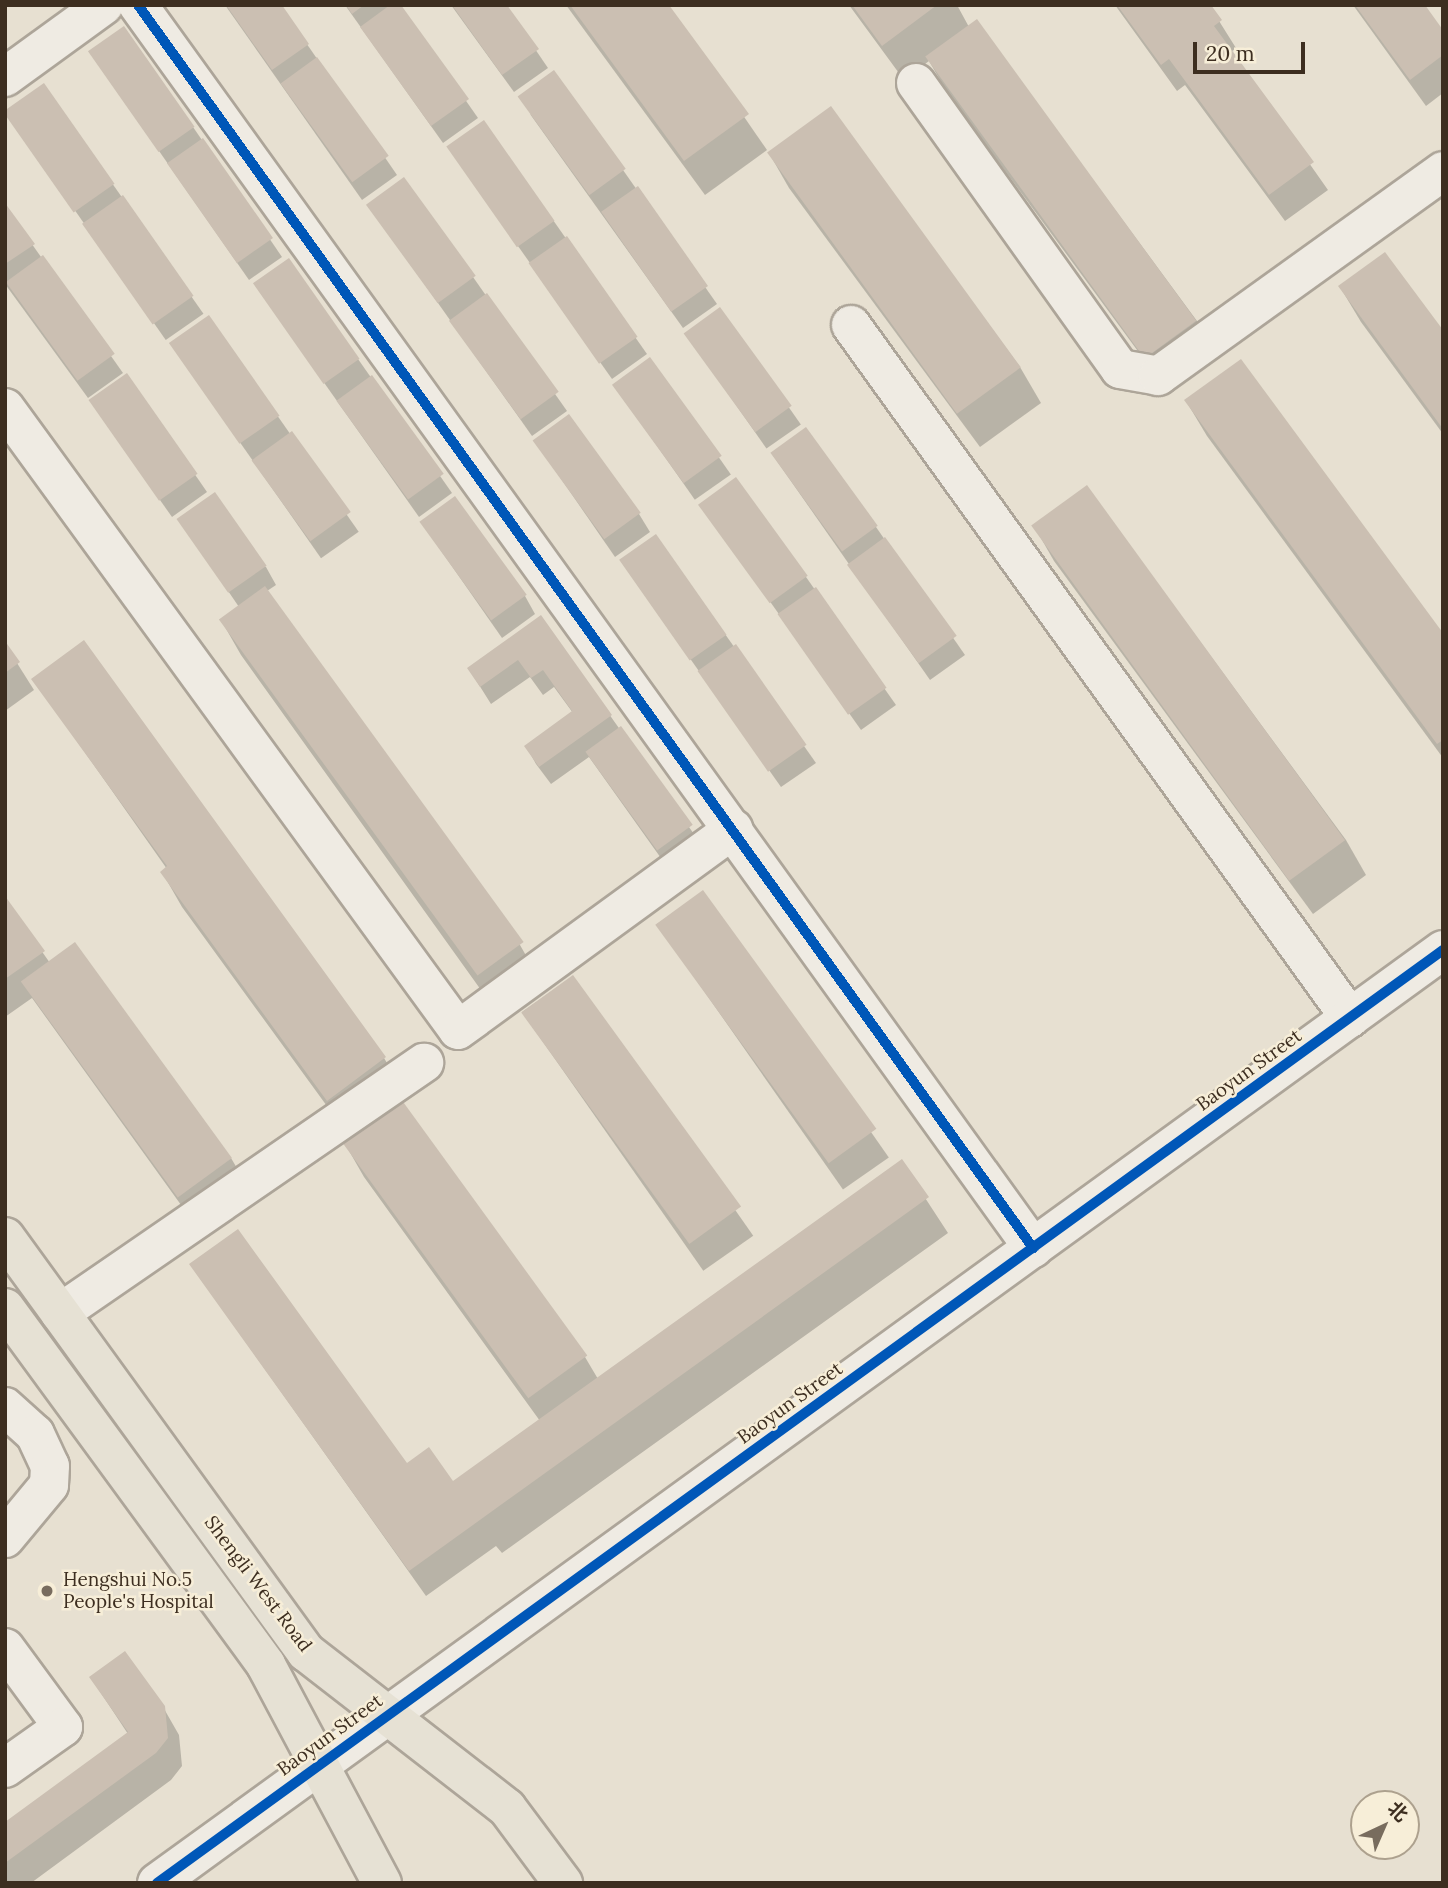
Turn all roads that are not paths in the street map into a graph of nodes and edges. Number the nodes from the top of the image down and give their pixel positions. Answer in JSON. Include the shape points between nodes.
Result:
{"nodes":[{"id":1,"x":104,"y":5,"type":"edge"},
{"id":2,"x":138,"y":5,"type":"edge"},
{"id":3,"x":5,"y":77,"type":"edge"},
{"id":4,"x":916,"y":83,"type":"dead end"},
{"id":5,"x":1443,"y":171,"type":"edge"},
{"id":6,"x":851,"y":325,"type":"dead end"},
{"id":7,"x":5,"y":408,"type":"edge"},
{"id":8,"x":734,"y":829,"type":"junction"},
{"id":9,"x":1443,"y":950,"type":"edge"},
{"id":10,"x":1350,"y":1018,"type":"junction"},
{"id":11,"x":424,"y":1063,"type":"dead end"},
{"id":12,"x":5,"y":1237,"type":"edge"},
{"id":13,"x":1033,"y":1248,"type":"junction"},
{"id":14,"x":5,"y":1308,"type":"edge"},
{"id":15,"x":60,"y":1313,"type":"junction"},
{"id":16,"x":77,"y":1406,"type":"junction"},
{"id":17,"x":5,"y":1407,"type":"edge"},
{"id":18,"x":35,"y":1434,"type":"junction"},
{"id":19,"x":5,"y":1538,"type":"edge"},
{"id":20,"x":5,"y":1648,"type":"edge"},
{"id":21,"x":387,"y":1715,"type":"junction"},
{"id":22,"x":318,"y":1766,"type":"junction"},
{"id":23,"x":5,"y":1768,"type":"edge"},
{"id":24,"x":157,"y":1883,"type":"edge"},
{"id":25,"x":382,"y":1883,"type":"edge"},
{"id":26,"x":563,"y":1883,"type":"edge"}],
"edges":[{"from":1,"to":3,"type":"street"},
{"from":2,"to":8,"type":"street"},
{"from":4,"to":5,"type":"street","via":[[1120,369],[1158,376]]},
{"from":6,"to":10,"type":"street"},
{"from":7,"to":8,"type":"street","via":[[458,1030]]},
{"from":8,"to":13,"type":"street"},
{"from":9,"to":10,"type":"street","name":"Baoyun Street"},
{"from":10,"to":13,"type":"street","name":"Baoyun Street"},
{"from":11,"to":15,"type":"street"},
{"from":12,"to":15,"type":"main road","name":"Shengli West Road"},
{"from":13,"to":21,"type":"street","name":"Baoyun Street"},
{"from":14,"to":16,"type":"main road","name":"Shengli West Road"},
{"from":15,"to":21,"type":"main road","name":"Shengli West Road","via":[[306,1652]]},
{"from":16,"to":18,"type":"street"},
{"from":16,"to":22,"type":"main road","name":"Shengli West Road","via":[[266,1665]]},
{"from":17,"to":18,"type":"street"},
{"from":18,"to":19,"type":"street","via":[[50,1466],[49,1485]]},
{"from":20,"to":23,"type":"street","via":[[63,1727]]},
{"from":21,"to":22,"type":"street","name":"Baoyun Street"},
{"from":21,"to":26,"type":"main road","name":"Shengli West Road","via":[[507,1808]]},
{"from":22,"to":24,"type":"street","name":"Baoyun Street"},
{"from":22,"to":25,"type":"main road","name":"Shengli West Road"}]}
